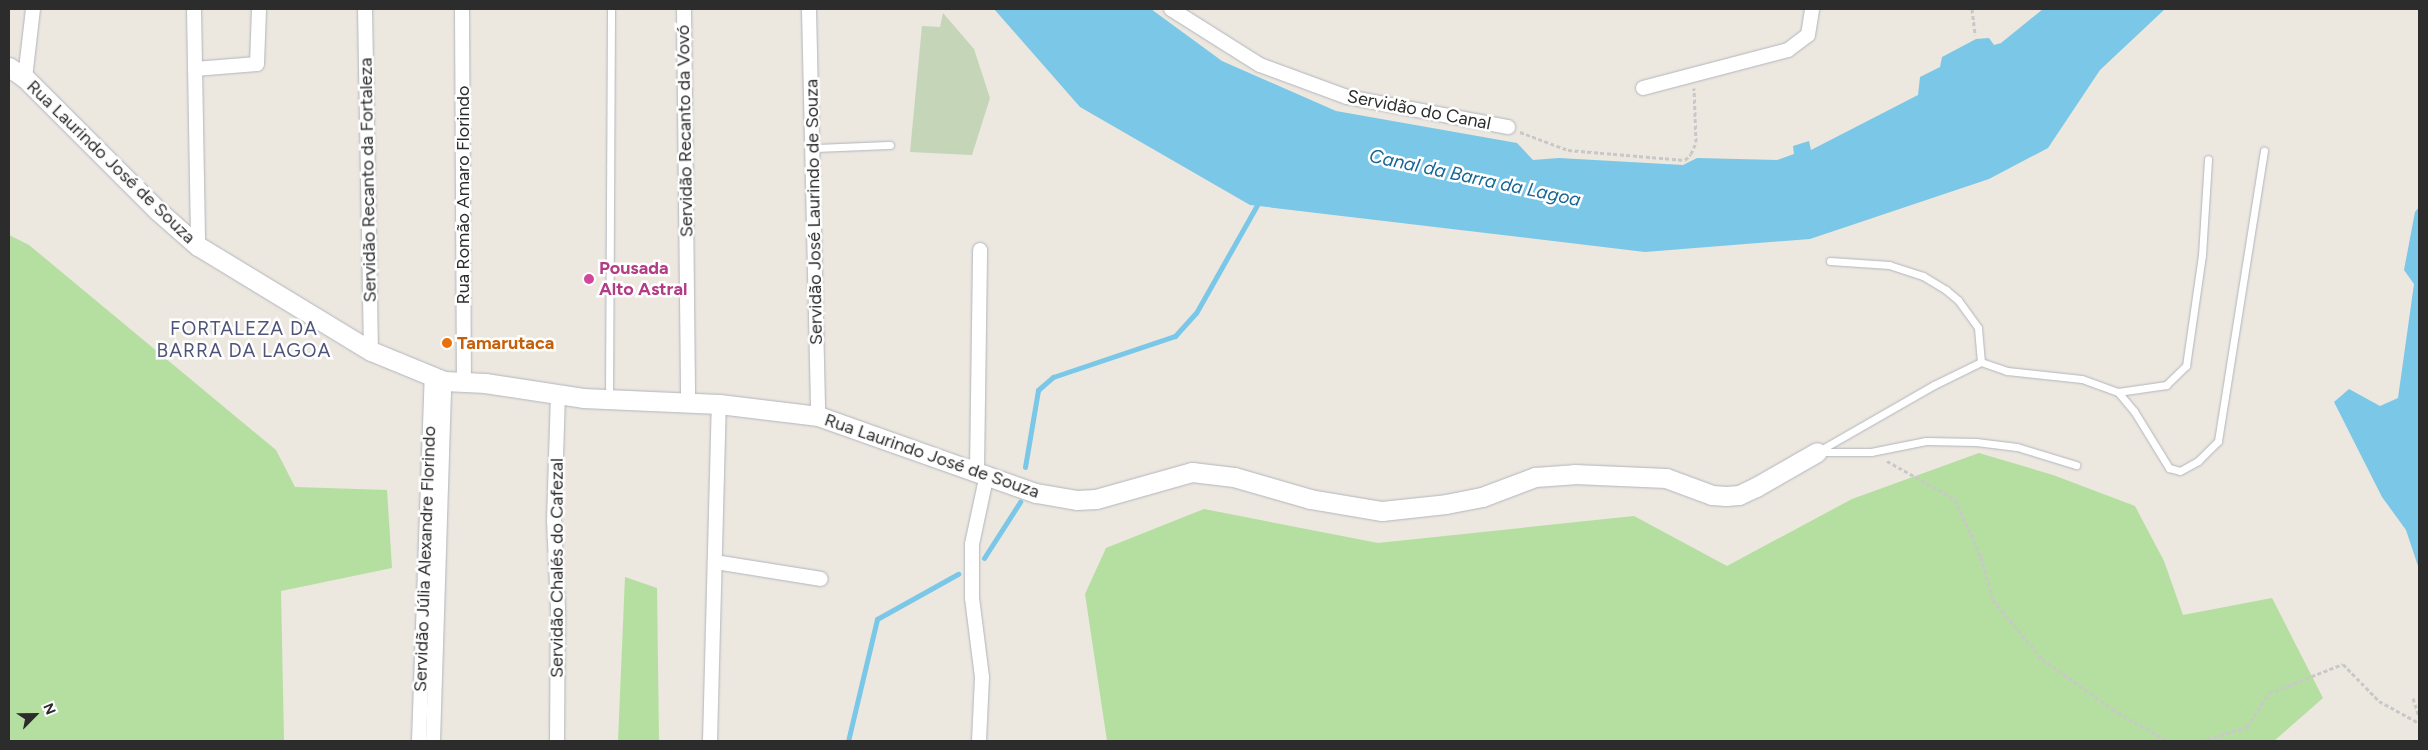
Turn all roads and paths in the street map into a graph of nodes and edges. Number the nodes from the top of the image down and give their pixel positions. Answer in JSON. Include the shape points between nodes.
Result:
{"nodes":[{"id":1,"x":33,"y":9,"type":"edge"},
{"id":2,"x":194,"y":9,"type":"edge"},
{"id":3,"x":259,"y":9,"type":"edge"},
{"id":4,"x":365,"y":9,"type":"edge"},
{"id":5,"x":462,"y":9,"type":"edge"},
{"id":6,"x":612,"y":9,"type":"edge"},
{"id":7,"x":684,"y":9,"type":"edge"},
{"id":8,"x":809,"y":9,"type":"edge"},
{"id":9,"x":1171,"y":9,"type":"edge"},
{"id":10,"x":1812,"y":9,"type":"edge"},
{"id":11,"x":1972,"y":9,"type":"edge"},
{"id":12,"x":1975,"y":35,"type":"dead end"},
{"id":13,"x":9,"y":67,"type":"edge"},
{"id":14,"x":195,"y":69,"type":"junction"},
{"id":15,"x":1693,"y":75,"type":"junction"},
{"id":16,"x":25,"y":78,"type":"junction"},
{"id":17,"x":1643,"y":88,"type":"dead end"},
{"id":18,"x":1508,"y":127,"type":"joint"},
{"id":19,"x":890,"y":145,"type":"dead end"},
{"id":20,"x":814,"y":148,"type":"junction"},
{"id":21,"x":2264,"y":151,"type":"dead end"},
{"id":22,"x":2208,"y":159,"type":"dead end"},
{"id":23,"x":198,"y":246,"type":"junction"},
{"id":24,"x":980,"y":250,"type":"dead end"},
{"id":25,"x":1830,"y":261,"type":"dead end"},
{"id":26,"x":371,"y":352,"type":"junction"},
{"id":27,"x":1981,"y":362,"type":"junction"},
{"id":28,"x":438,"y":379,"type":"junction"},
{"id":29,"x":464,"y":381,"type":"junction"},
{"id":30,"x":2118,"y":392,"type":"junction"},
{"id":31,"x":558,"y":394,"type":"junction"},
{"id":32,"x":609,"y":400,"type":"junction"},
{"id":33,"x":688,"y":402,"type":"junction"},
{"id":34,"x":719,"y":404,"type":"junction"},
{"id":35,"x":818,"y":416,"type":"junction"},
{"id":36,"x":1817,"y":452,"type":"junction"},
{"id":37,"x":1872,"y":452,"type":"junction"},
{"id":38,"x":2076,"y":465,"type":"dead end"},
{"id":39,"x":982,"y":472,"type":"junction"},
{"id":40,"x":715,"y":562,"type":"junction"},
{"id":41,"x":821,"y":579,"type":"dead end"},
{"id":42,"x":2412,"y":698,"type":"dead end"},
{"id":43,"x":2419,"y":716,"type":"edge"},
{"id":44,"x":2419,"y":723,"type":"edge"},
{"id":45,"x":419,"y":741,"type":"edge"},
{"id":46,"x":433,"y":741,"type":"edge"},
{"id":47,"x":556,"y":741,"type":"edge"},
{"id":48,"x":710,"y":741,"type":"edge"},
{"id":49,"x":978,"y":741,"type":"edge"},
{"id":50,"x":2168,"y":741,"type":"edge"},
{"id":51,"x":2201,"y":741,"type":"edge"}],
"edges":[{"from":1,"to":16,"type":"street"},
{"from":2,"to":14,"type":"street"},
{"from":3,"to":14,"type":"street","via":[[257,64]]},
{"from":4,"to":26,"type":"street","name":"Servidão Recanto da Fortaleza"},
{"from":5,"to":29,"type":"street","name":"Rua Romão Amaro Florindo"},
{"from":6,"to":32,"type":"lane"},
{"from":7,"to":33,"type":"street","name":"Servidão Recanto da Vovó"},
{"from":8,"to":20,"type":"street","name":"Servidão José Laurindo de Souza"},
{"from":9,"to":18,"type":"street","name":"Servidão do Canal","via":[[1260,65],[1347,97]]},
{"from":10,"to":15,"type":"street","via":[[1808,35],[1800,44]]},
{"from":11,"to":12,"type":"path"},
{"from":13,"to":16,"type":"street","name":"Rua Laurindo José de Souza"},
{"from":14,"to":23,"type":"street"},
{"from":15,"to":17,"type":"street"},
{"from":15,"to":18,"type":"path","via":[[1696,142],[1692,154],[1685,160],[1568,150]]},
{"from":16,"to":23,"type":"street","name":"Rua Laurindo José de Souza","via":[[157,210]]},
{"from":19,"to":20,"type":"lane"},
{"from":20,"to":35,"type":"street","name":"Servidão José Laurindo de Souza"},
{"from":21,"to":30,"type":"lane","via":[[2218,441],[2198,461],[2180,471],[2169,468],[2134,411]]},
{"from":22,"to":30,"type":"lane","via":[[2202,254],[2186,366],[2166,385]]},
{"from":23,"to":26,"type":"street","name":"Rua Laurindo José de Souza"},
{"from":24,"to":39,"type":"street"},
{"from":25,"to":27,"type":"lane","via":[[1889,265],[1923,276],[1946,290],[1958,300],[1978,328]]},
{"from":26,"to":28,"type":"street","name":"Rua Laurindo José de Souza"},
{"from":27,"to":30,"type":"lane","via":[[2007,371],[2082,379]]},
{"from":27,"to":36,"type":"lane"},
{"from":28,"to":29,"type":"street","name":"Rua Laurindo José de Souza"},
{"from":28,"to":45,"type":"street","name":"Servidão Júlia Alexandre Florindo"},
{"from":28,"to":46,"type":"street","name":"Servidão Júlia Alexandre Florindo"},
{"from":29,"to":31,"type":"street","name":"Rua Laurindo José de Souza"},
{"from":31,"to":32,"type":"street","name":"Rua Laurindo José de Souza"},
{"from":31,"to":47,"type":"street","name":"Servidão Chalés do Cafezal","via":[[554,520],[558,608]]},
{"from":32,"to":33,"type":"street","name":"Rua Laurindo José de Souza"},
{"from":33,"to":34,"type":"street","name":"Rua Laurindo José de Souza"},
{"from":34,"to":35,"type":"street","name":"Rua Laurindo José de Souza"},
{"from":34,"to":40,"type":"street"},
{"from":35,"to":39,"type":"street","name":"Rua Laurindo José de Souza"},
{"from":36,"to":37,"type":"lane"},
{"from":36,"to":39,"type":"street","name":"Rua Laurindo José de Souza","via":[[1739,495],[1712,495],[1666,478],[1574,474],[1535,477],[1482,497],[1446,504],[1382,511],[1310,499],[1213,473],[1173,476],[1103,498],[1077,500],[1036,493]]},
{"from":37,"to":38,"type":"lane","via":[[1926,441],[1976,442],[2017,447]]},
{"from":37,"to":50,"type":"path","via":[[1955,499],[1981,558],[1993,600],[2042,658],[2112,709]]},
{"from":39,"to":49,"type":"street","via":[[972,544],[972,598],[982,678]]},
{"from":40,"to":41,"type":"street"},
{"from":40,"to":48,"type":"street"},
{"from":42,"to":43,"type":"path"},
{"from":44,"to":51,"type":"path","via":[[2379,700],[2343,664],[2269,694],[2248,726]]}]}
